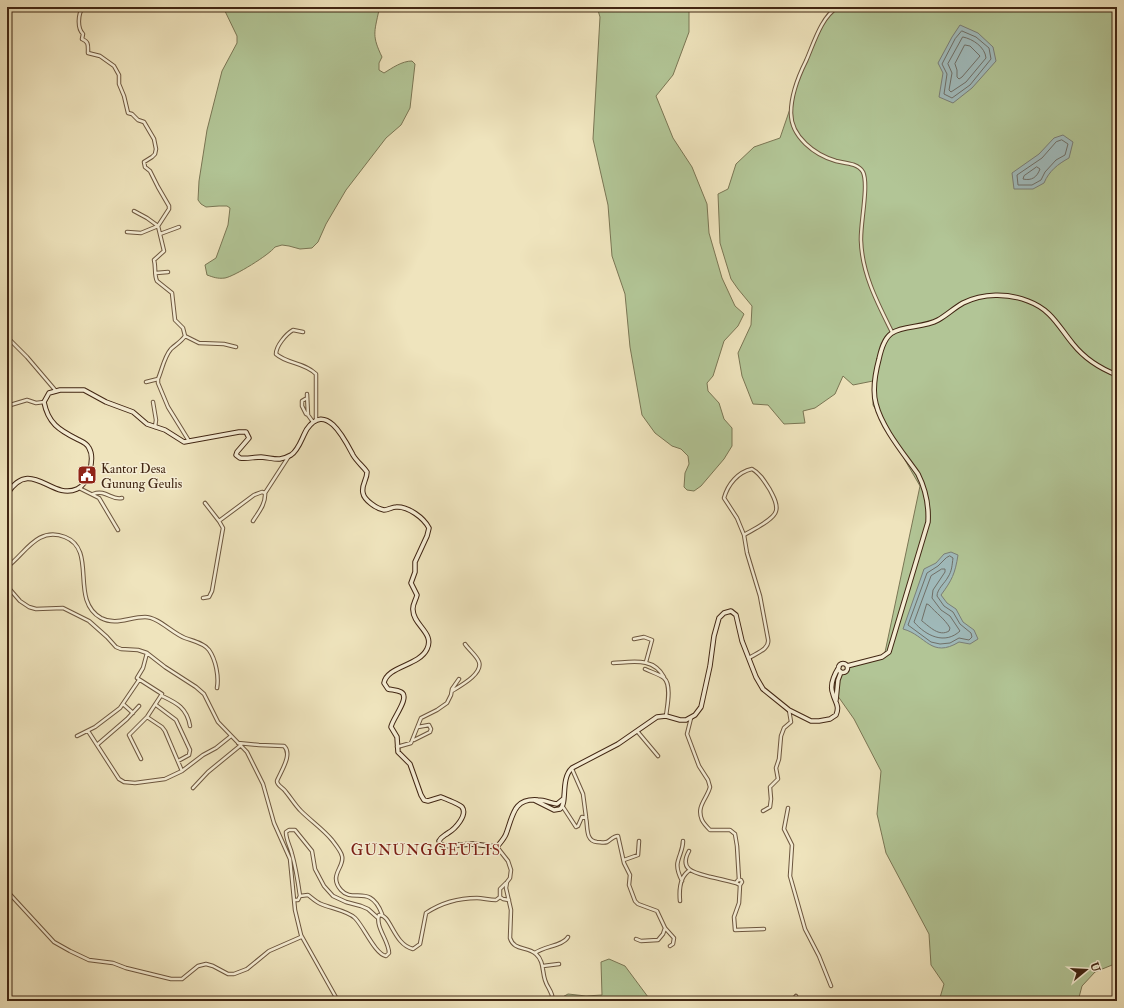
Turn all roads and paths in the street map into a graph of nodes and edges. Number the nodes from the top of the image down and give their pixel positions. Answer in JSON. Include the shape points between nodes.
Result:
{"nodes":[{"id":1,"x":83,"y":7,"type":"edge"},
{"id":2,"x":838,"y":7,"type":"edge"},
{"id":3,"x":7,"y":134,"type":"edge"},
{"id":4,"x":7,"y":152,"type":"edge"},
{"id":5,"x":134,"y":211,"type":"dead end"},
{"id":6,"x":158,"y":226,"type":"junction"},
{"id":7,"x":179,"y":227,"type":"dead end"},
{"id":8,"x":128,"y":232,"type":"dead end"},
{"id":9,"x":160,"y":234,"type":"junction"},
{"id":10,"x":168,"y":272,"type":"dead end"},
{"id":11,"x":155,"y":273,"type":"junction"},
{"id":12,"x":303,"y":332,"type":"dead end"},
{"id":13,"x":892,"y":332,"type":"junction"},
{"id":14,"x":185,"y":336,"type":"junction"},
{"id":15,"x":7,"y":337,"type":"edge"},
{"id":16,"x":236,"y":346,"type":"dead end"},
{"id":17,"x":1117,"y":375,"type":"edge"},
{"id":18,"x":158,"y":379,"type":"junction"},
{"id":19,"x":146,"y":382,"type":"dead end"},
{"id":20,"x":56,"y":391,"type":"junction"},
{"id":21,"x":307,"y":394,"type":"dead end"},
{"id":22,"x":307,"y":398,"type":"junction"},
{"id":23,"x":44,"y":402,"type":"junction"},
{"id":24,"x":153,"y":402,"type":"dead end"},
{"id":25,"x":7,"y":406,"type":"edge"},
{"id":26,"x":302,"y":406,"type":"junction"},
{"id":27,"x":308,"y":408,"type":"junction"},
{"id":28,"x":308,"y":415,"type":"junction"},
{"id":29,"x":314,"y":421,"type":"junction"},
{"id":30,"x":155,"y":427,"type":"junction"},
{"id":31,"x":189,"y":442,"type":"junction"},
{"id":32,"x":290,"y":455,"type":"junction"},
{"id":33,"x":79,"y":488,"type":"junction"},
{"id":34,"x":265,"y":493,"type":"junction"},
{"id":35,"x":7,"y":494,"type":"edge"},
{"id":36,"x":93,"y":494,"type":"junction"},
{"id":37,"x":122,"y":498,"type":"dead end"},
{"id":38,"x":205,"y":503,"type":"dead end"},
{"id":39,"x":253,"y":521,"type":"dead end"},
{"id":40,"x":219,"y":522,"type":"junction"},
{"id":41,"x":118,"y":530,"type":"dead end"},
{"id":42,"x":744,"y":535,"type":"junction"},
{"id":43,"x":7,"y":567,"type":"edge"},
{"id":44,"x":7,"y":586,"type":"edge"},
{"id":45,"x":203,"y":598,"type":"dead end"},
{"id":46,"x":634,"y":639,"type":"dead end"},
{"id":47,"x":465,"y":644,"type":"dead end"},
{"id":48,"x":147,"y":653,"type":"junction"},
{"id":49,"x":749,"y":658,"type":"junction"},
{"id":50,"x":646,"y":662,"type":"junction"},
{"id":51,"x":613,"y":663,"type":"dead end"},
{"id":52,"x":847,"y":666,"type":"junction"},
{"id":53,"x":839,"y":667,"type":"junction"},
{"id":54,"x":645,"y":669,"type":"dead end"},
{"id":55,"x":841,"y":672,"type":"junction"},
{"id":56,"x":664,"y":678,"type":"junction"},
{"id":57,"x":459,"y":679,"type":"dead end"},
{"id":58,"x":140,"y":680,"type":"junction"},
{"id":59,"x":217,"y":688,"type":"dead end"},
{"id":60,"x":452,"y":692,"type":"junction"},
{"id":61,"x":162,"y":696,"type":"junction"},
{"id":62,"x":836,"y":700,"type":"junction"},
{"id":63,"x":123,"y":704,"type":"junction"},
{"id":64,"x":156,"y":704,"type":"junction"},
{"id":65,"x":139,"y":706,"type":"dead end"},
{"id":66,"x":789,"y":710,"type":"junction"},
{"id":67,"x":133,"y":713,"type":"junction"},
{"id":68,"x":666,"y":716,"type":"junction"},
{"id":69,"x":147,"y":717,"type":"junction"},
{"id":70,"x":691,"y":718,"type":"junction"},
{"id":71,"x":190,"y":726,"type":"dead end"},
{"id":72,"x":418,"y":726,"type":"junction"},
{"id":73,"x":636,"y":730,"type":"junction"},
{"id":74,"x":88,"y":731,"type":"junction"},
{"id":75,"x":77,"y":736,"type":"dead end"},
{"id":76,"x":231,"y":736,"type":"junction"},
{"id":77,"x":413,"y":741,"type":"junction"},
{"id":78,"x":98,"y":744,"type":"junction"},
{"id":79,"x":239,"y":744,"type":"junction"},
{"id":80,"x":397,"y":747,"type":"junction"},
{"id":81,"x":658,"y":756,"type":"dead end"},
{"id":82,"x":141,"y":759,"type":"dead end"},
{"id":83,"x":178,"y":761,"type":"junction"},
{"id":84,"x":572,"y":768,"type":"junction"},
{"id":85,"x":182,"y":771,"type":"junction"},
{"id":86,"x":193,"y":788,"type":"dead end"},
{"id":87,"x":563,"y":799,"type":"junction"},
{"id":88,"x":533,"y":800,"type":"junction"},
{"id":89,"x":563,"y":807,"type":"junction"},
{"id":90,"x":788,"y":808,"type":"dead end"},
{"id":91,"x":763,"y":811,"type":"dead end"},
{"id":92,"x":586,"y":818,"type":"junction"},
{"id":93,"x":683,"y":841,"type":"dead end"},
{"id":94,"x":639,"y":842,"type":"dead end"},
{"id":95,"x":497,"y":846,"type":"junction"},
{"id":96,"x":689,"y":851,"type":"dead end"},
{"id":97,"x":624,"y":860,"type":"junction"},
{"id":98,"x":690,"y":870,"type":"junction"},
{"id":99,"x":739,"y":880,"type":"junction"},
{"id":100,"x":682,"y":881,"type":"junction"},
{"id":101,"x":507,"y":882,"type":"junction"},
{"id":102,"x":736,"y":883,"type":"junction"},
{"id":103,"x":740,"y":885,"type":"junction"},
{"id":104,"x":7,"y":891,"type":"edge"},
{"id":105,"x":300,"y":896,"type":"junction"},
{"id":106,"x":500,"y":897,"type":"junction"},
{"id":107,"x":294,"y":900,"type":"junction"},
{"id":108,"x":509,"y":900,"type":"junction"},
{"id":109,"x":680,"y":901,"type":"dead end"},
{"id":110,"x":382,"y":914,"type":"junction"},
{"id":111,"x":378,"y":918,"type":"junction"},
{"id":112,"x":665,"y":928,"type":"junction"},
{"id":113,"x":764,"y":930,"type":"dead end"},
{"id":114,"x":301,"y":937,"type":"junction"},
{"id":115,"x":568,"y":937,"type":"dead end"},
{"id":116,"x":636,"y":939,"type":"dead end"},
{"id":117,"x":670,"y":946,"type":"dead end"},
{"id":118,"x":535,"y":953,"type":"junction"},
{"id":119,"x":558,"y":964,"type":"dead end"},
{"id":120,"x":543,"y":966,"type":"junction"},
{"id":121,"x":831,"y":986,"type":"dead end"},
{"id":122,"x":796,"y":996,"type":"dead end"},
{"id":123,"x":338,"y":1001,"type":"edge"},
{"id":124,"x":553,"y":1001,"type":"edge"},
{"id":125,"x":792,"y":1001,"type":"edge"}],
"edges":[{"from":1,"to":6,"type":"street","via":[[79,26],[83,34],[82,39],[88,45],[88,53],[100,56],[114,66],[128,113],[144,122],[154,139],[155,154],[144,164],[169,206]]},
{"from":2,"to":13,"type":"street","via":[[824,22],[796,84],[792,120],[806,145],[834,160],[852,164],[863,172],[863,257],[872,290]]},
{"from":3,"to":4,"type":"street"},
{"from":5,"to":6,"type":"street"},
{"from":6,"to":8,"type":"street","via":[[141,233]]},
{"from":6,"to":9,"type":"street"},
{"from":7,"to":9,"type":"street"},
{"from":9,"to":11,"type":"street","via":[[164,251],[154,260]]},
{"from":10,"to":11,"type":"street"},
{"from":11,"to":14,"type":"street","via":[[157,281],[172,293],[175,320],[183,328]]},
{"from":12,"to":29,"type":"street","via":[[290,332],[276,354],[281,359],[309,368],[316,374]]},
{"from":13,"to":17,"type":"main road","via":[[930,324],[964,302],[991,295],[1006,296],[1028,301],[1043,308],[1092,363]]},
{"from":13,"to":52,"type":"main road","via":[[884,341],[878,362],[874,384],[875,403],[881,419],[922,482],[929,510],[928,522],[889,652],[882,658]]},
{"from":14,"to":16,"type":"street","via":[[199,343]]},
{"from":14,"to":18,"type":"street","via":[[169,352]]},
{"from":15,"to":20,"type":"street"},
{"from":18,"to":19,"type":"street"},
{"from":18,"to":31,"type":"street","via":[[159,388]]},
{"from":20,"to":23,"type":"main road","via":[[49,393]]},
{"from":20,"to":30,"type":"main road","via":[[84,390],[133,412]]},
{"from":21,"to":22,"type":"street"},
{"from":22,"to":26,"type":"street","via":[[302,401]]},
{"from":22,"to":27,"type":"street"},
{"from":23,"to":25,"type":"street","via":[[27,400]]},
{"from":23,"to":33,"type":"main road","via":[[47,415],[54,424],[90,450],[89,474]]},
{"from":24,"to":30,"type":"street"},
{"from":26,"to":27,"type":"street"},
{"from":26,"to":28,"type":"street"},
{"from":27,"to":28,"type":"street"},
{"from":28,"to":29,"type":"street"},
{"from":29,"to":32,"type":"main road","via":[[296,450]]},
{"from":29,"to":80,"type":"main road","via":[[326,420],[334,426],[367,472],[362,492],[367,499],[381,509],[406,509],[418,516],[429,528],[428,536],[415,562],[415,572],[410,583],[417,595],[412,608],[413,613],[428,637],[428,648],[420,657],[390,673],[384,682],[388,689],[401,692],[404,696],[391,725],[397,737]]},
{"from":30,"to":31,"type":"main road","via":[[183,442]]},
{"from":31,"to":32,"type":"main road","via":[[244,431],[249,438],[237,452],[238,458],[263,457],[275,460]]},
{"from":32,"to":34,"type":"street"},
{"from":33,"to":35,"type":"main road","via":[[65,491],[39,480],[26,479],[13,485]]},
{"from":33,"to":36,"type":"street"},
{"from":34,"to":39,"type":"street","via":[[260,510]]},
{"from":34,"to":40,"type":"street","via":[[254,495]]},
{"from":36,"to":37,"type":"street","via":[[106,493],[116,499]]},
{"from":36,"to":41,"type":"street","via":[[100,498]]},
{"from":38,"to":40,"type":"street"},
{"from":40,"to":45,"type":"street","via":[[223,528],[212,591],[210,597]]},
{"from":42,"to":42,"type":"street","via":[[724,498],[735,477],[752,469],[760,475],[777,508],[772,517]]},
{"from":42,"to":49,"type":"street","via":[[769,642],[765,648]]},
{"from":43,"to":59,"type":"street","via":[[30,544],[40,538],[55,535],[70,539],[81,558],[85,596],[92,612],[111,622],[150,618],[204,646],[210,651],[218,676]]},
{"from":44,"to":48,"type":"street","via":[[27,606],[36,609],[65,609],[93,623],[116,647]]},
{"from":46,"to":50,"type":"street","via":[[644,637],[652,640]]},
{"from":47,"to":60,"type":"street","via":[[478,661],[479,668],[471,679]]},
{"from":48,"to":58,"type":"street","via":[[143,668],[137,677]]},
{"from":48,"to":76,"type":"street","via":[[200,690],[218,722]]},
{"from":49,"to":66,"type":"main road","via":[[760,686]]},
{"from":49,"to":70,"type":"main road","via":[[736,615],[731,611],[724,613],[719,618],[717,626],[701,707]]},
{"from":50,"to":51,"type":"street"},
{"from":50,"to":56,"type":"street","via":[[658,669]]},
{"from":52,"to":53,"type":"main road","via":[[843,664]]},
{"from":52,"to":55,"type":"main road","via":[[847,672]]},
{"from":53,"to":55,"type":"main road"},
{"from":53,"to":62,"type":"main road","via":[[832,685]]},
{"from":54,"to":56,"type":"street"},
{"from":55,"to":62,"type":"main road","via":[[837,683]]},
{"from":56,"to":68,"type":"street","via":[[668,694]]},
{"from":57,"to":60,"type":"street"},
{"from":58,"to":61,"type":"street"},
{"from":58,"to":63,"type":"street"},
{"from":60,"to":72,"type":"street","via":[[447,703],[423,717]]},
{"from":61,"to":64,"type":"street"},
{"from":61,"to":71,"type":"street","via":[[183,709]]},
{"from":62,"to":66,"type":"main road","via":[[837,714],[833,718],[819,721],[811,721]]},
{"from":63,"to":67,"type":"street"},
{"from":63,"to":74,"type":"street"},
{"from":64,"to":69,"type":"street"},
{"from":64,"to":83,"type":"street","via":[[176,720],[190,750],[190,755]]},
{"from":65,"to":67,"type":"street"},
{"from":66,"to":91,"type":"street","via":[[791,722],[784,728],[781,736],[776,768],[778,779],[769,788],[770,807]]},
{"from":67,"to":78,"type":"street"},
{"from":68,"to":70,"type":"main road","via":[[680,720]]},
{"from":68,"to":73,"type":"main road","via":[[657,717]]},
{"from":69,"to":82,"type":"street","via":[[129,735]]},
{"from":69,"to":83,"type":"street","via":[[165,731]]},
{"from":70,"to":99,"type":"street","via":[[687,734],[710,787],[700,814],[710,830],[730,830],[735,834]]},
{"from":72,"to":77,"type":"street"},
{"from":72,"to":77,"type":"street","via":[[429,725],[431,729]]},
{"from":73,"to":81,"type":"street"},
{"from":73,"to":84,"type":"main road","via":[[610,748]]},
{"from":74,"to":75,"type":"street"},
{"from":74,"to":78,"type":"street"},
{"from":76,"to":79,"type":"street"},
{"from":76,"to":85,"type":"street"},
{"from":77,"to":80,"type":"street"},
{"from":78,"to":85,"type":"street","via":[[122,782],[162,780]]},
{"from":79,"to":86,"type":"street"},
{"from":79,"to":107,"type":"street","via":[[247,752],[263,784],[274,823],[289,856]]},
{"from":79,"to":110,"type":"street","via":[[286,747],[287,756],[277,783],[332,840],[342,855],[336,876],[342,892],[371,898]]},
{"from":80,"to":95,"type":"main road","via":[[398,753],[410,764],[422,798],[428,801],[441,797],[462,808],[461,819],[440,839],[440,844]]},
{"from":83,"to":85,"type":"street"},
{"from":84,"to":87,"type":"main road","via":[[566,779]]},
{"from":84,"to":92,"type":"street","via":[[583,794]]},
{"from":87,"to":88,"type":"main road","via":[[557,804]]},
{"from":87,"to":89,"type":"main road"},
{"from":88,"to":89,"type":"main road","via":[[554,810]]},
{"from":88,"to":95,"type":"main road","via":[[522,803],[514,811],[506,835]]},
{"from":89,"to":92,"type":"street","via":[[576,828],[582,817]]},
{"from":90,"to":121,"type":"street","via":[[784,829],[792,845],[790,876],[805,929]]},
{"from":92,"to":97,"type":"street","via":[[588,835],[592,841],[606,842],[618,836]]},
{"from":93,"to":100,"type":"street","via":[[677,863]]},
{"from":94,"to":97,"type":"street","via":[[638,854]]},
{"from":95,"to":101,"type":"street","via":[[510,866],[511,874]]},
{"from":96,"to":98,"type":"street","via":[[685,861]]},
{"from":97,"to":112,"type":"street","via":[[635,901],[657,911]]},
{"from":98,"to":100,"type":"street"},
{"from":98,"to":102,"type":"street"},
{"from":99,"to":102,"type":"street"},
{"from":99,"to":103,"type":"street","via":[[742,882]]},
{"from":100,"to":109,"type":"street","via":[[679,890]]},
{"from":101,"to":106,"type":"street","via":[[500,889]]},
{"from":101,"to":108,"type":"street"},
{"from":102,"to":103,"type":"street"},
{"from":103,"to":113,"type":"street","via":[[739,903],[734,917],[735,930]]},
{"from":104,"to":114,"type":"street","via":[[54,942],[70,951],[90,960],[113,963],[171,979],[182,979],[198,966],[206,964],[228,974],[234,974],[247,969],[269,951]]},
{"from":105,"to":107,"type":"street","via":[[298,900]]},
{"from":105,"to":111,"type":"street","via":[[308,895],[318,903],[353,916],[377,950],[386,956],[389,949]]},
{"from":105,"to":111,"type":"street","via":[[292,851],[286,837],[289,830],[295,830],[312,851],[315,869],[333,896],[368,909]]},
{"from":106,"to":108,"type":"street"},
{"from":106,"to":110,"type":"street","via":[[496,900],[461,899],[426,913],[420,944],[413,949],[400,942]]},
{"from":107,"to":114,"type":"street"},
{"from":108,"to":118,"type":"street","via":[[510,938],[516,947]]},
{"from":110,"to":111,"type":"street"},
{"from":112,"to":116,"type":"street","via":[[658,940]]},
{"from":112,"to":117,"type":"street","via":[[674,938],[674,944]]},
{"from":114,"to":123,"type":"street"},
{"from":115,"to":118,"type":"street","via":[[564,942]]},
{"from":118,"to":120,"type":"street"},
{"from":119,"to":120,"type":"street"},
{"from":120,"to":124,"type":"street"},
{"from":122,"to":125,"type":"street"}]}
